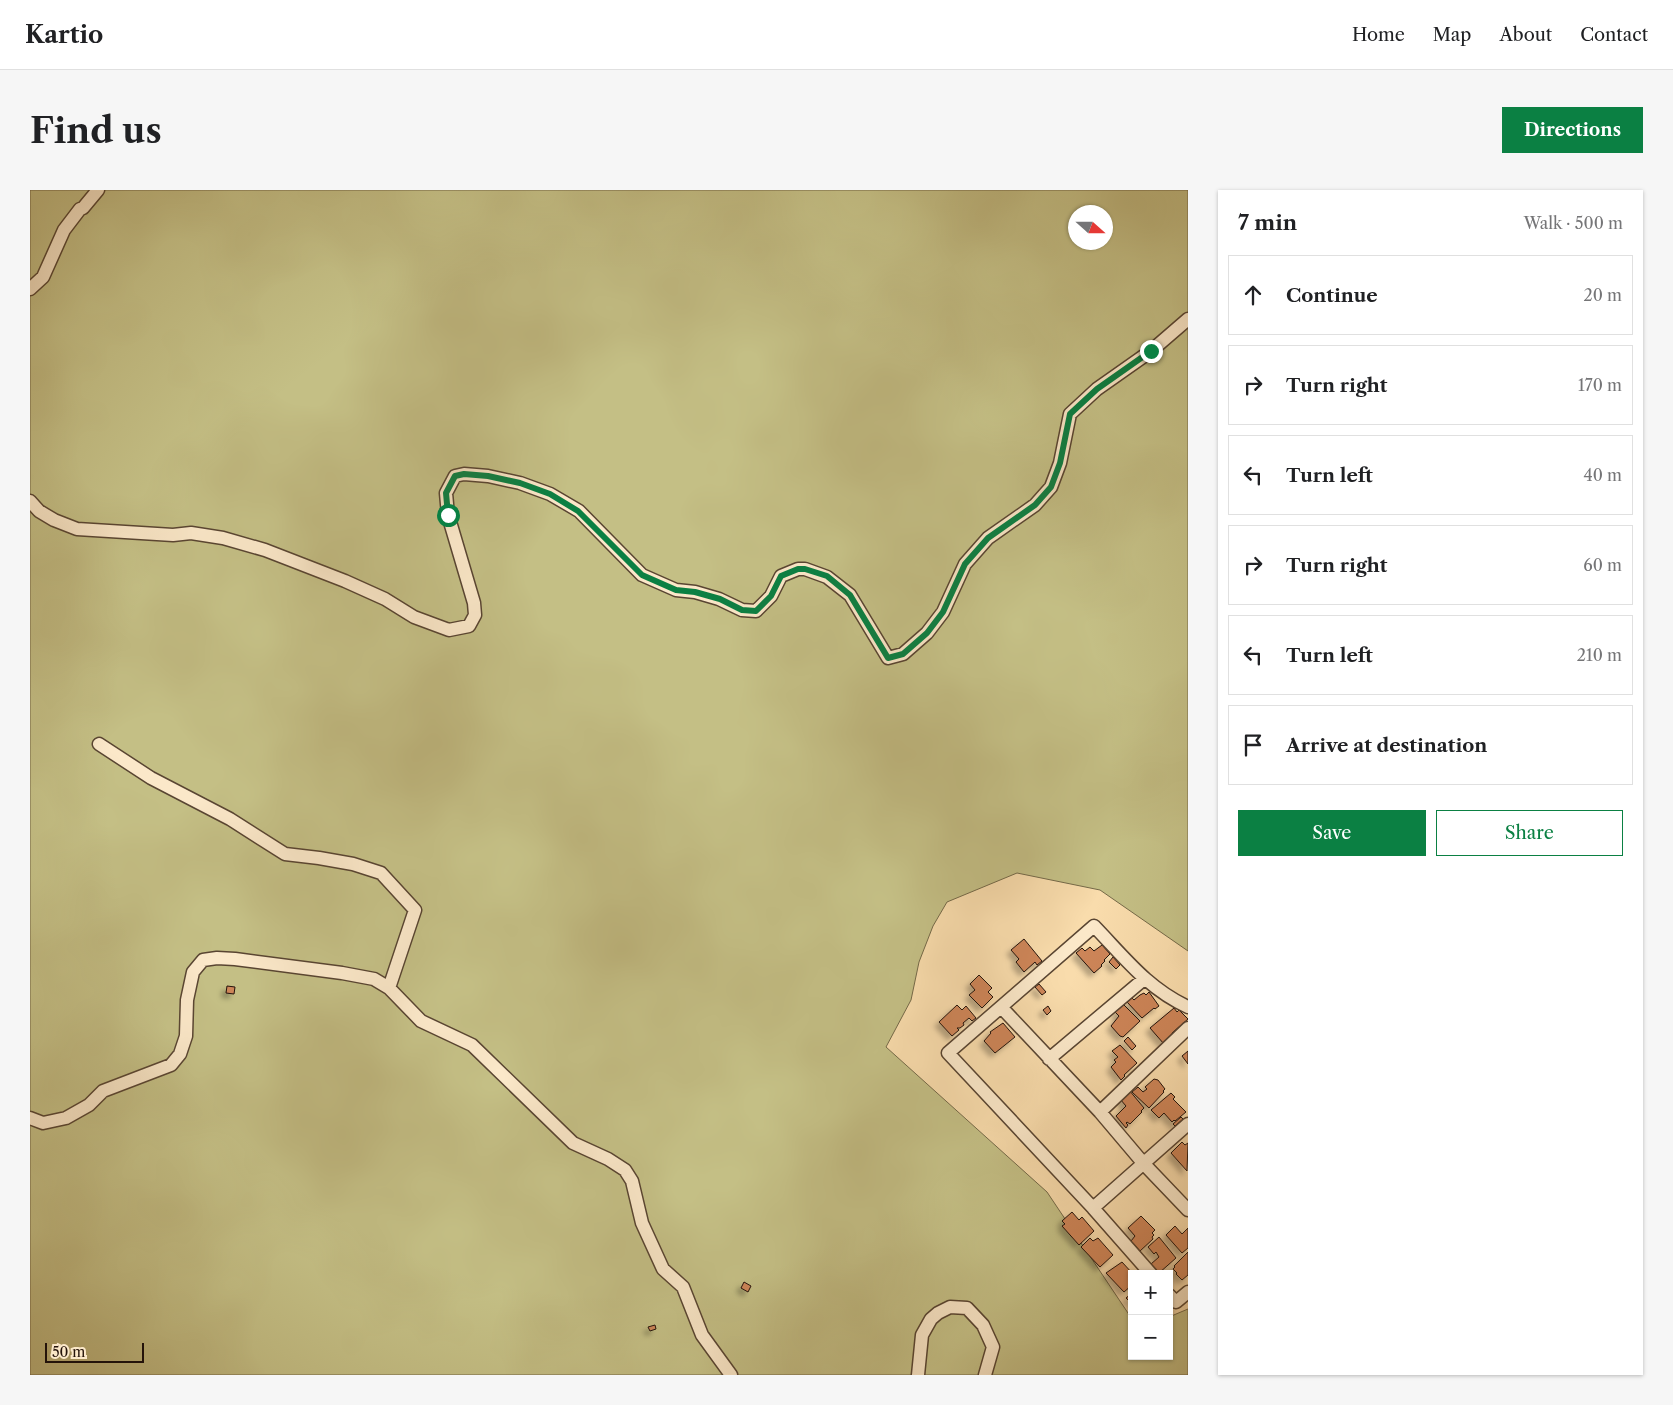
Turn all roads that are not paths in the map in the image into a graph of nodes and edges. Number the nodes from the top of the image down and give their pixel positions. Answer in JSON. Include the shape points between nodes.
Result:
{"nodes":[{"id":1,"x":98,"y":190,"type":"edge"},
{"id":2,"x":30,"y":289,"type":"edge"},
{"id":3,"x":1188,"y":319,"type":"edge"},
{"id":4,"x":30,"y":501,"type":"edge"},
{"id":5,"x":98,"y":744,"type":"dead end"},
{"id":6,"x":1144,"y":979,"type":"junction"},
{"id":7,"x":389,"y":988,"type":"junction"},
{"id":8,"x":1002,"y":1008,"type":"junction"},
{"id":9,"x":1188,"y":1008,"type":"edge"},
{"id":10,"x":1188,"y":1028,"type":"edge"},
{"id":11,"x":1049,"y":1059,"type":"junction"},
{"id":12,"x":1100,"y":1112,"type":"junction"},
{"id":13,"x":30,"y":1118,"type":"edge"},
{"id":14,"x":1188,"y":1124,"type":"edge"},
{"id":15,"x":1144,"y":1164,"type":"junction"},
{"id":16,"x":1093,"y":1208,"type":"junction"},
{"id":17,"x":1188,"y":1210,"type":"edge"},
{"id":18,"x":1147,"y":1270,"type":"edge"},
{"id":19,"x":1188,"y":1292,"type":"edge"},
{"id":20,"x":1173,"y":1299,"type":"edge"},
{"id":21,"x":731,"y":1375,"type":"edge"},
{"id":22,"x":918,"y":1375,"type":"edge"},
{"id":23,"x":985,"y":1375,"type":"edge"}],
"edges":[{"from":1,"to":2,"type":"street","via":[[64,230],[43,277]]},
{"from":3,"to":4,"type":"street","via":[[1151,351],[1097,389],[1070,414],[1060,463],[1051,487],[1035,505],[988,538],[965,564],[943,612],[927,633],[903,654],[888,658],[850,595],[827,576],[798,569],[781,576],[771,596],[756,611],[742,610],[720,599],[676,590],[651,580],[642,575],[578,511],[550,494],[488,476],[455,476],[446,493],[448,515],[475,615],[469,626],[455,630],[414,617],[385,599],[345,581],[265,550],[191,533],[173,535],[77,529],[54,520]]},
{"from":5,"to":7,"type":"street","via":[[151,778],[230,819],[284,854],[353,864],[381,874],[415,910]]},
{"from":6,"to":8,"type":"street","via":[[1094,926]]},
{"from":6,"to":9,"type":"street","via":[[1169,999]]},
{"from":6,"to":11,"type":"street"},
{"from":7,"to":13,"type":"street","via":[[374,978],[342,973],[217,958],[203,960],[193,972],[187,1000],[186,1036],[180,1054],[171,1065],[103,1090],[89,1105],[66,1118],[43,1123]]},
{"from":7,"to":21,"type":"street","via":[[422,1021],[472,1045],[573,1143],[625,1170],[632,1180],[642,1224],[662,1269],[683,1287],[702,1335]]},
{"from":8,"to":11,"type":"street"},
{"from":8,"to":16,"type":"street","via":[[948,1054]]},
{"from":10,"to":12,"type":"street"},
{"from":11,"to":12,"type":"street"},
{"from":12,"to":15,"type":"street"},
{"from":14,"to":15,"type":"street"},
{"from":15,"to":16,"type":"street"},
{"from":15,"to":17,"type":"street"},
{"from":16,"to":18,"type":"street"},
{"from":19,"to":20,"type":"street","via":[[1176,1302]]},
{"from":22,"to":23,"type":"street","via":[[922,1335],[931,1319],[950,1306],[967,1308],[984,1325],[993,1347]]}]}
